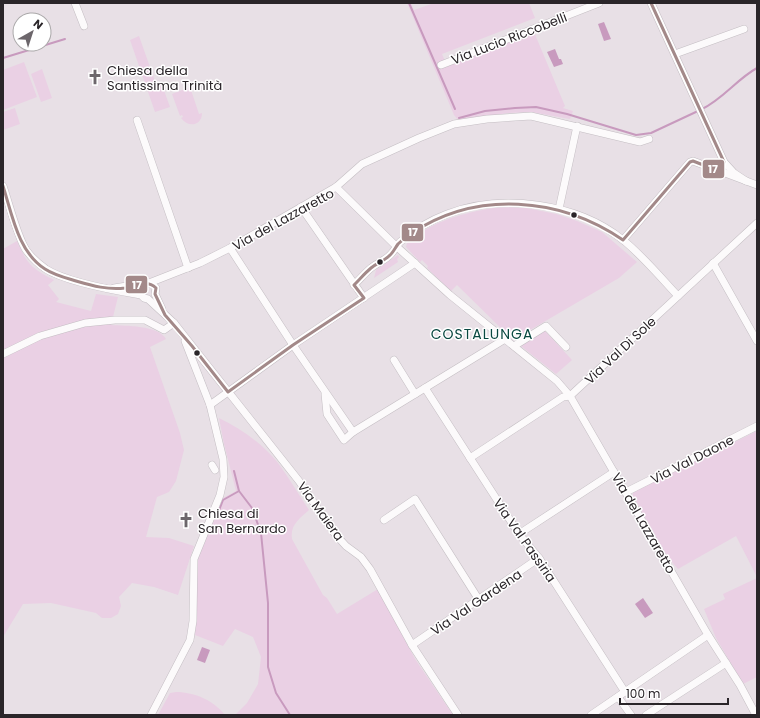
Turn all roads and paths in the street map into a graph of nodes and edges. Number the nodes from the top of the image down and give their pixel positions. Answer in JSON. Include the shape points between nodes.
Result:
{"nodes":[{"id":1,"x":75,"y":3,"type":"edge"},
{"id":2,"x":599,"y":3,"type":"edge"},
{"id":3,"x":652,"y":3,"type":"edge"},
{"id":4,"x":84,"y":26,"type":"dead end"},
{"id":5,"x":744,"y":30,"type":"dead end"},
{"id":6,"x":675,"y":54,"type":"junction"},
{"id":7,"x":441,"y":65,"type":"dead end"},
{"id":8,"x":138,"y":120,"type":"dead end"},
{"id":9,"x":577,"y":126,"type":"junction"},
{"id":10,"x":649,"y":139,"type":"dead end"},
{"id":11,"x":724,"y":162,"type":"junction"},
{"id":12,"x":716,"y":170,"type":"junction"},
{"id":13,"x":746,"y":181,"type":"junction"},
{"id":14,"x":757,"y":185,"type":"edge"},
{"id":15,"x":3,"y":186,"type":"edge"},
{"id":16,"x":336,"y":187,"type":"junction"},
{"id":17,"x":301,"y":207,"type":"junction"},
{"id":18,"x":558,"y":209,"type":"junction"},
{"id":19,"x":757,"y":223,"type":"edge"},
{"id":20,"x":623,"y":240,"type":"junction"},
{"id":21,"x":396,"y":246,"type":"junction"},
{"id":22,"x":230,"y":248,"type":"junction"},
{"id":23,"x":713,"y":263,"type":"junction"},
{"id":24,"x":415,"y":264,"type":"junction"},
{"id":25,"x":188,"y":268,"type":"junction"},
{"id":26,"x":164,"y":277,"type":"junction"},
{"id":27,"x":146,"y":283,"type":"junction"},
{"id":28,"x":354,"y":285,"type":"junction"},
{"id":29,"x":110,"y":289,"type":"junction"},
{"id":30,"x":156,"y":291,"type":"junction"},
{"id":31,"x":141,"y":295,"type":"junction"},
{"id":32,"x":678,"y":296,"type":"junction"},
{"id":33,"x":364,"y":298,"type":"junction"},
{"id":34,"x":148,"y":299,"type":"junction"},
{"id":35,"x":165,"y":315,"type":"junction"},
{"id":36,"x":174,"y":323,"type":"junction"},
{"id":37,"x":183,"y":335,"type":"junction"},
{"id":38,"x":505,"y":338,"type":"junction"},
{"id":39,"x":757,"y":341,"type":"edge"},
{"id":40,"x":293,"y":346,"type":"junction"},
{"id":41,"x":514,"y":346,"type":"junction"},
{"id":42,"x":566,"y":347,"type":"dead end"},
{"id":43,"x":3,"y":354,"type":"edge"},
{"id":44,"x":394,"y":360,"type":"dead end"},
{"id":45,"x":424,"y":388,"type":"junction"},
{"id":46,"x":228,"y":392,"type":"junction"},
{"id":47,"x":325,"y":392,"type":"junction"},
{"id":48,"x":415,"y":394,"type":"junction"},
{"id":49,"x":570,"y":396,"type":"junction"},
{"id":50,"x":210,"y":405,"type":"junction"},
{"id":51,"x":757,"y":426,"type":"edge"},
{"id":52,"x":353,"y":432,"type":"junction"},
{"id":53,"x":470,"y":458,"type":"junction"},
{"id":54,"x":614,"y":472,"type":"junction"},
{"id":55,"x":626,"y":492,"type":"junction"},
{"id":56,"x":384,"y":520,"type":"dead end"},
{"id":57,"x":519,"y":534,"type":"junction"},
{"id":58,"x":539,"y":558,"type":"junction"},
{"id":59,"x":479,"y":600,"type":"junction"},
{"id":60,"x":708,"y":635,"type":"junction"},
{"id":61,"x":412,"y":645,"type":"junction"},
{"id":62,"x":726,"y":663,"type":"junction"},
{"id":63,"x":622,"y":694,"type":"junction"},
{"id":64,"x":151,"y":715,"type":"edge"},
{"id":65,"x":458,"y":715,"type":"edge"},
{"id":66,"x":592,"y":715,"type":"edge"},
{"id":67,"x":631,"y":715,"type":"edge"},
{"id":68,"x":646,"y":715,"type":"edge"},
{"id":69,"x":756,"y":715,"type":"edge"}],
"edges":[{"from":1,"to":4,"type":"street"},
{"from":2,"to":7,"type":"street","name":"Via Lucio Riccobelli"},
{"from":3,"to":6,"type":"street"},
{"from":5,"to":6,"type":"street"},
{"from":6,"to":11,"type":"street"},
{"from":8,"to":25,"type":"street"},
{"from":9,"to":10,"type":"street","via":[[640,142]]},
{"from":9,"to":16,"type":"street","via":[[531,116],[454,124],[362,164]]},
{"from":9,"to":18,"type":"street"},
{"from":11,"to":12,"type":"street","via":[[722,168]]},
{"from":11,"to":13,"type":"street"},
{"from":12,"to":13,"type":"street"},
{"from":12,"to":20,"type":"street","via":[[690,162]]},
{"from":13,"to":14,"type":"street"},
{"from":15,"to":29,"type":"street","via":[[20,237],[33,258],[46,269],[63,277]]},
{"from":16,"to":17,"type":"street","name":"Via del Lazzaretto"},
{"from":16,"to":21,"type":"street","name":"Via del Lazzaretto"},
{"from":17,"to":22,"type":"street","name":"Via del Lazzaretto"},
{"from":17,"to":28,"type":"street"},
{"from":18,"to":20,"type":"street","via":[[604,227]]},
{"from":18,"to":21,"type":"street","via":[[511,203],[467,208],[447,214],[417,230]]},
{"from":19,"to":23,"type":"street","name":"Via Val Di Sole"},
{"from":20,"to":32,"type":"street"},
{"from":21,"to":24,"type":"street","name":"Via del Lazzaretto"},
{"from":21,"to":28,"type":"street","via":[[391,254],[371,268]]},
{"from":22,"to":25,"type":"street","name":"Via del Lazzaretto"},
{"from":22,"to":40,"type":"street"},
{"from":23,"to":32,"type":"street","name":"Via Val Di Sole"},
{"from":23,"to":39,"type":"street"},
{"from":24,"to":33,"type":"street"},
{"from":24,"to":38,"type":"street","name":"Via del Lazzaretto"},
{"from":25,"to":26,"type":"street","name":"Via del Lazzaretto"},
{"from":26,"to":27,"type":"street","name":"Via del Lazzaretto"},
{"from":26,"to":30,"type":"street"},
{"from":27,"to":29,"type":"street","name":"Via del Lazzaretto"},
{"from":27,"to":30,"type":"street","via":[[154,285]]},
{"from":27,"to":31,"type":"street","via":[[140,289]]},
{"from":28,"to":33,"type":"street"},
{"from":29,"to":31,"type":"street"},
{"from":30,"to":34,"type":"street","via":[[154,297]]},
{"from":30,"to":35,"type":"street"},
{"from":31,"to":34,"type":"street"},
{"from":32,"to":49,"type":"street","name":"Via Val Di Sole"},
{"from":33,"to":40,"type":"street"},
{"from":34,"to":35,"type":"street"},
{"from":35,"to":36,"type":"street"},
{"from":36,"to":37,"type":"street"},
{"from":36,"to":43,"type":"street","via":[[164,330],[145,320],[85,323],[40,336]]},
{"from":37,"to":46,"type":"street","name":"Via Maiera"},
{"from":37,"to":50,"type":"street"},
{"from":38,"to":41,"type":"street","name":"Via del Lazzaretto"},
{"from":38,"to":45,"type":"street"},
{"from":40,"to":46,"type":"street"},
{"from":40,"to":47,"type":"street"},
{"from":41,"to":42,"type":"street","via":[[546,326]]},
{"from":41,"to":49,"type":"street","name":"Via del Lazzaretto","via":[[557,381]]},
{"from":44,"to":48,"type":"street"},
{"from":45,"to":48,"type":"street"},
{"from":45,"to":53,"type":"street","name":"Via Val Passiria"},
{"from":46,"to":50,"type":"street"},
{"from":46,"to":61,"type":"street","name":"Via Maiera","via":[[299,481],[335,534],[361,557],[370,569]]},
{"from":47,"to":52,"type":"street"},
{"from":47,"to":52,"type":"street","via":[[326,414],[344,440]]},
{"from":48,"to":52,"type":"street"},
{"from":49,"to":53,"type":"street","name":"Via Val Di Sole","via":[[563,397]]},
{"from":49,"to":54,"type":"street","name":"Via del Lazzaretto"},
{"from":50,"to":64,"type":"street","via":[[224,477],[220,495],[194,559],[193,621],[190,640]]},
{"from":51,"to":55,"type":"street","name":"Via Val Daone"},
{"from":53,"to":57,"type":"street","name":"Via Val Passiria"},
{"from":54,"to":55,"type":"street","name":"Via del Lazzaretto"},
{"from":54,"to":57,"type":"street"},
{"from":55,"to":60,"type":"street","name":"Via del Lazzaretto"},
{"from":56,"to":59,"type":"street","via":[[415,499]]},
{"from":57,"to":58,"type":"street","name":"Via Val Passiria"},
{"from":58,"to":59,"type":"street","name":"Via Val Gardena"},
{"from":58,"to":63,"type":"street","name":"Via Val Passiria"},
{"from":59,"to":61,"type":"street","name":"Via Val Gardena"},
{"from":60,"to":62,"type":"street","name":"Via del Lazzaretto"},
{"from":60,"to":63,"type":"street"},
{"from":61,"to":65,"type":"street","name":"Via Maiera"},
{"from":62,"to":68,"type":"street"},
{"from":62,"to":69,"type":"street","name":"Via del Lazzaretto"},
{"from":63,"to":66,"type":"street"},
{"from":63,"to":67,"type":"street","name":"Via Val Passiria"}]}
